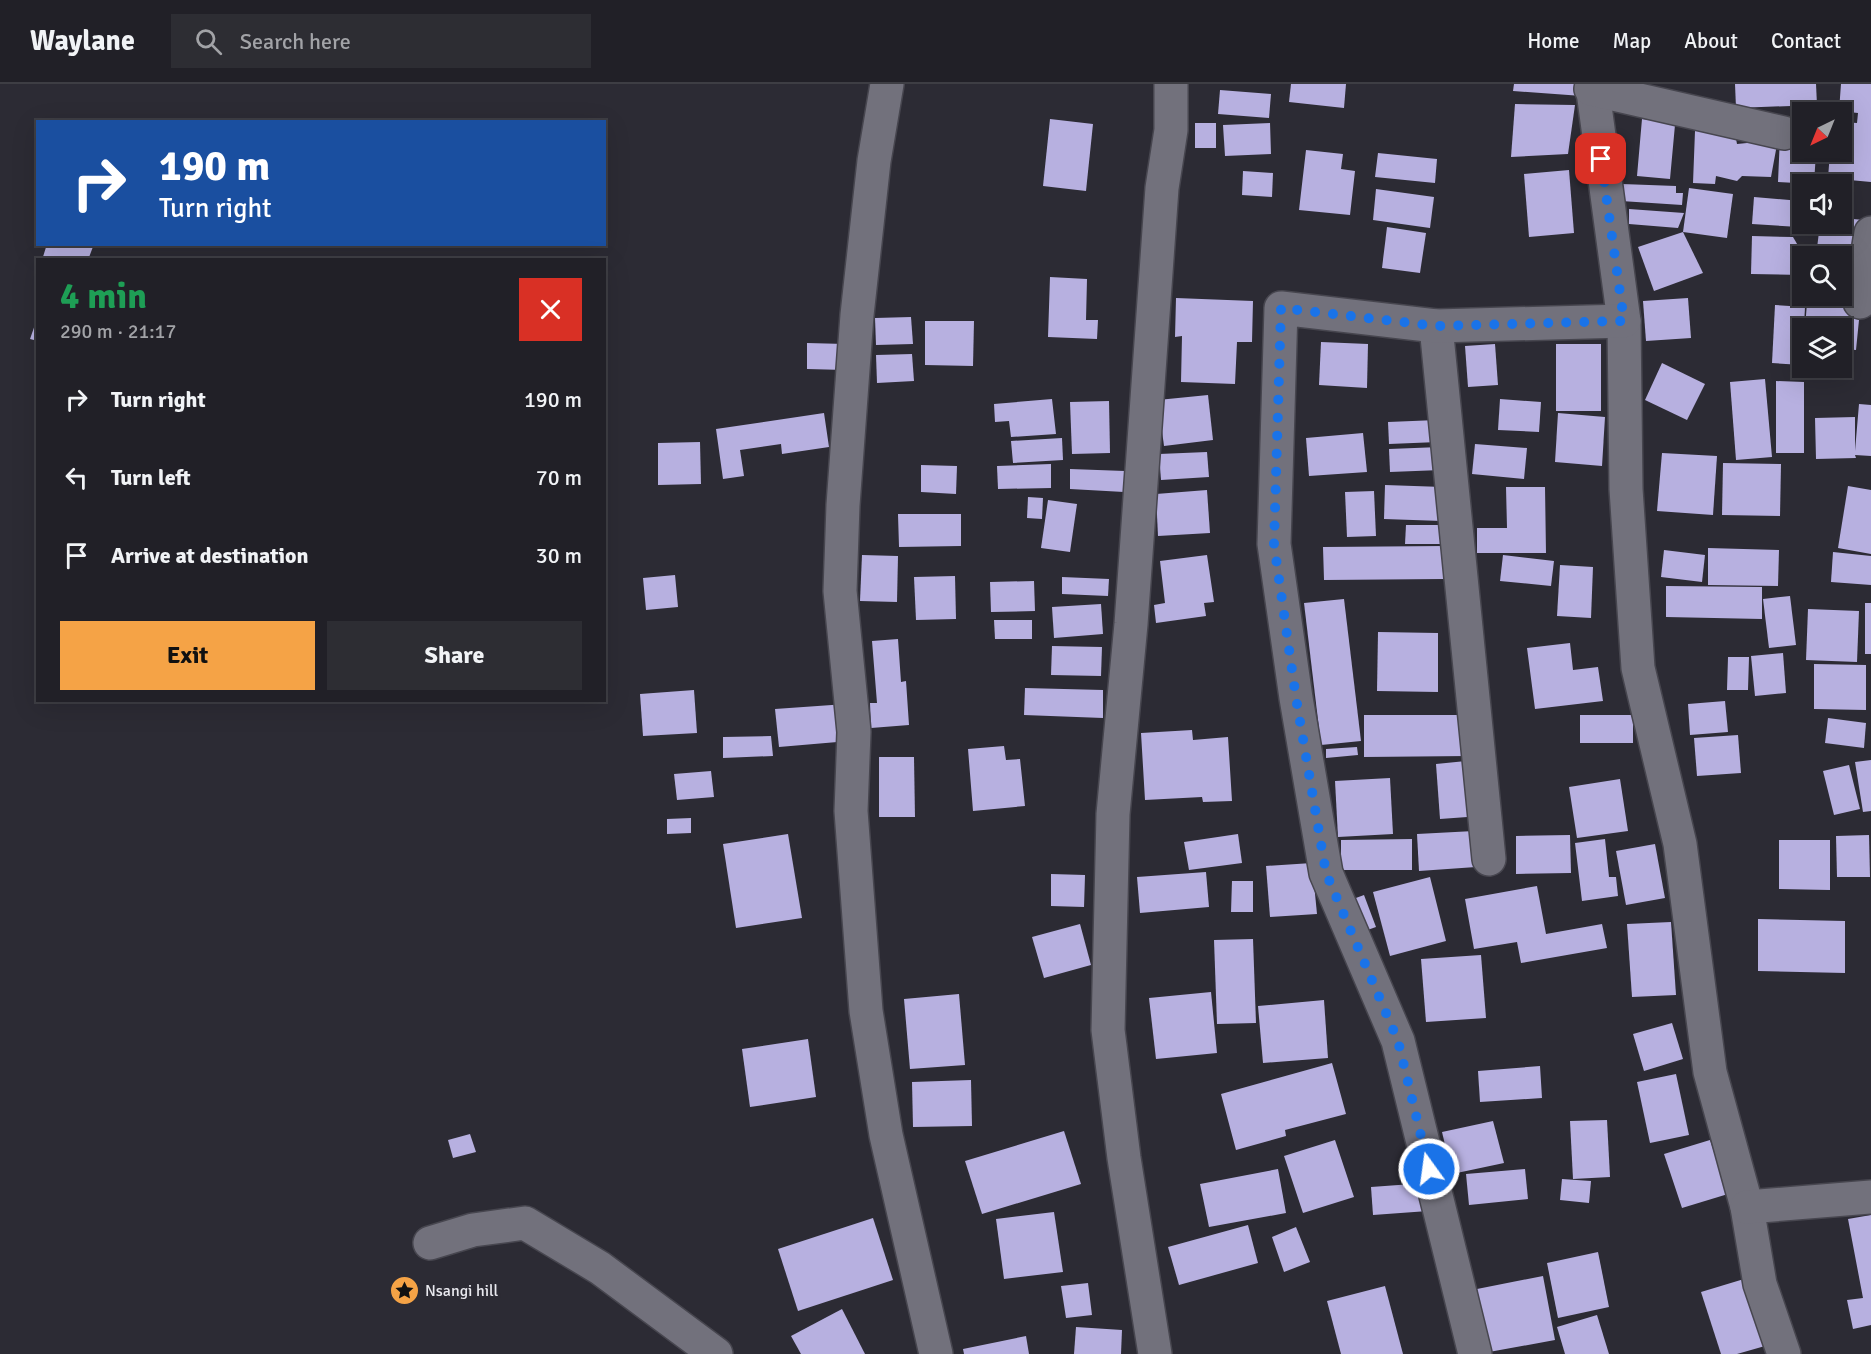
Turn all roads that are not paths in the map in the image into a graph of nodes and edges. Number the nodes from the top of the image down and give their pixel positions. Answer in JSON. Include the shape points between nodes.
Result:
{"nodes":[{"id":1,"x":887,"y":84,"type":"edge"},
{"id":2,"x":1171,"y":84,"type":"edge"},
{"id":3,"x":1592,"y":87,"type":"edge"},
{"id":4,"x":1784,"y":133,"type":"dead end"},
{"id":5,"x":1871,"y":233,"type":"edge"},
{"id":6,"x":1860,"y":302,"type":"dead end"},
{"id":7,"x":1624,"y":321,"type":"junction"},
{"id":8,"x":1436,"y":326,"type":"junction"},
{"id":9,"x":1488,"y":859,"type":"dead end"},
{"id":10,"x":1871,"y":1197,"type":"edge"},
{"id":11,"x":1747,"y":1207,"type":"junction"},
{"id":12,"x":430,"y":1243,"type":"dead end"},
{"id":13,"x":716,"y":1354,"type":"edge"},
{"id":14,"x":936,"y":1354,"type":"edge"},
{"id":15,"x":1155,"y":1354,"type":"edge"},
{"id":16,"x":1474,"y":1354,"type":"edge"},
{"id":17,"x":1784,"y":1354,"type":"edge"}],
"edges":[{"from":1,"to":14,"type":"street","via":[[857,315],[840,591],[854,732],[851,811],[866,1011],[886,1135]]},
{"from":2,"to":15,"type":"street","via":[[1171,130],[1162,188],[1131,624],[1113,814],[1107,1030]]},
{"from":3,"to":4,"type":"street"},
{"from":3,"to":7,"type":"street"},
{"from":5,"to":6,"type":"street"},
{"from":7,"to":8,"type":"street"},
{"from":7,"to":11,"type":"street","via":[[1626,489],[1638,668],[1680,844],[1710,1072]]},
{"from":8,"to":9,"type":"street"},
{"from":8,"to":16,"type":"street","via":[[1281,308],[1274,544],[1326,873],[1398,1041]]},
{"from":10,"to":11,"type":"street"},
{"from":11,"to":17,"type":"street","via":[[1760,1284]]},
{"from":12,"to":13,"type":"street","via":[[473,1230],[525,1223],[600,1268]]}]}
